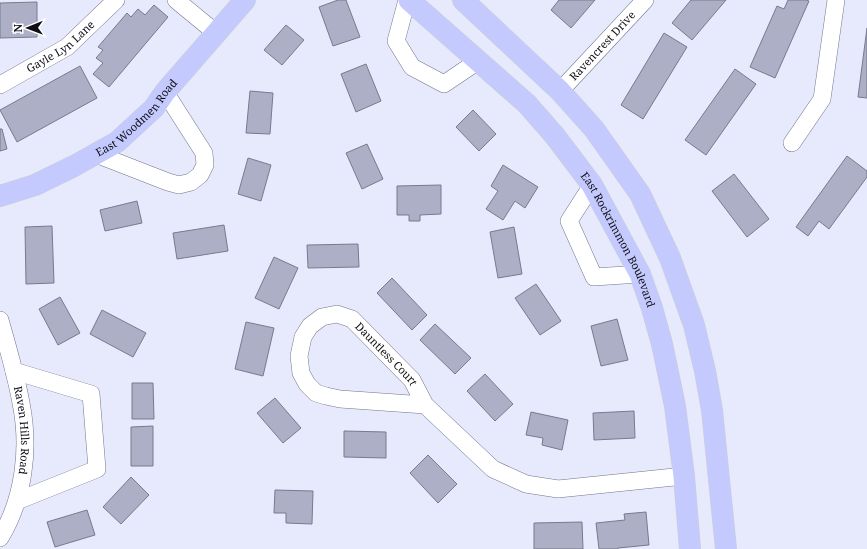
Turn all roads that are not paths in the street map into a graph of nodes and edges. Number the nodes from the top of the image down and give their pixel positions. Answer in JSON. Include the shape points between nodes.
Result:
{"nodes":[{"id":1,"x":116,"y":0,"type":"edge"},
{"id":2,"x":176,"y":0,"type":"edge"},
{"id":3,"x":245,"y":0,"type":"edge"},
{"id":4,"x":408,"y":0,"type":"edge"},
{"id":5,"x":463,"y":0,"type":"edge"},
{"id":6,"x":645,"y":0,"type":"edge"},
{"id":7,"x":836,"y":0,"type":"edge"},
{"id":8,"x":216,"y":33,"type":"junction"},
{"id":9,"x":478,"y":62,"type":"junction"},
{"id":10,"x":0,"y":85,"type":"edge"},
{"id":11,"x":560,"y":91,"type":"junction"},
{"id":12,"x":165,"y":92,"type":"junction"},
{"id":13,"x":792,"y":143,"type":"dead end"},
{"id":14,"x":96,"y":154,"type":"junction"},
{"id":15,"x":592,"y":185,"type":"junction"},
{"id":16,"x":0,"y":196,"type":"edge"},
{"id":17,"x":640,"y":274,"type":"junction"},
{"id":18,"x":0,"y":320,"type":"edge"},
{"id":19,"x":14,"y":371,"type":"junction"},
{"id":20,"x":425,"y":404,"type":"junction"},
{"id":21,"x":684,"y":476,"type":"junction"},
{"id":22,"x":17,"y":501,"type":"junction"},
{"id":23,"x":0,"y":538,"type":"edge"},
{"id":24,"x":690,"y":549,"type":"edge"},
{"id":25,"x":726,"y":549,"type":"edge"}],
"edges":[{"from":1,"to":10,"type":"street","name":"Gayle Lyn Lane","via":[[68,47]]},
{"from":2,"to":8,"type":"street"},
{"from":3,"to":8,"type":"main road","name":"East Woodmen Road"},
{"from":4,"to":9,"type":"main road","name":"East Rockrimmon Boulevard"},
{"from":4,"to":9,"type":"street","via":[[396,41],[412,68],[444,84]]},
{"from":5,"to":11,"type":"main road"},
{"from":6,"to":11,"type":"street","name":"Ravencrest Drive"},
{"from":7,"to":13,"type":"street","via":[[822,99]]},
{"from":8,"to":12,"type":"main road","name":"East Woodmen Road"},
{"from":9,"to":15,"type":"main road","name":"East Rockrimmon Boulevard","via":[[527,104]]},
{"from":11,"to":25,"type":"main road","via":[[594,130],[640,194],[670,258],[694,325],[705,372],[712,410]]},
{"from":12,"to":14,"type":"main road","name":"East Woodmen Road","via":[[154,108],[117,142]]},
{"from":12,"to":14,"type":"street","via":[[204,153],[205,165],[200,175],[191,182],[179,185]]},
{"from":14,"to":16,"type":"main road","name":"East Woodmen Road","via":[[35,185]]},
{"from":15,"to":17,"type":"main road","name":"East Rockrimmon Boulevard"},
{"from":15,"to":17,"type":"street","via":[[569,221],[594,277]]},
{"from":17,"to":21,"type":"main road","name":"East Rockrimmon Boulevard","via":[[662,344],[675,406]]},
{"from":18,"to":19,"type":"street","name":"Raven Hills Road"},
{"from":19,"to":22,"type":"street","name":"Raven Hills Road","via":[[25,438],[23,473]]},
{"from":19,"to":22,"type":"street","via":[[91,394],[97,469]]},
{"from":20,"to":20,"type":"street","name":"Dauntless Court","via":[[412,380],[352,319],[337,314],[322,317],[310,326],[303,337],[299,356],[301,373],[316,393],[340,399]]},
{"from":20,"to":21,"type":"street","name":"Dauntless Court","via":[[493,469],[526,484],[558,489]]},
{"from":21,"to":24,"type":"main road","name":"East Rockrimmon Boulevard"},
{"from":22,"to":23,"type":"street","name":"Raven Hills Road"}]}
